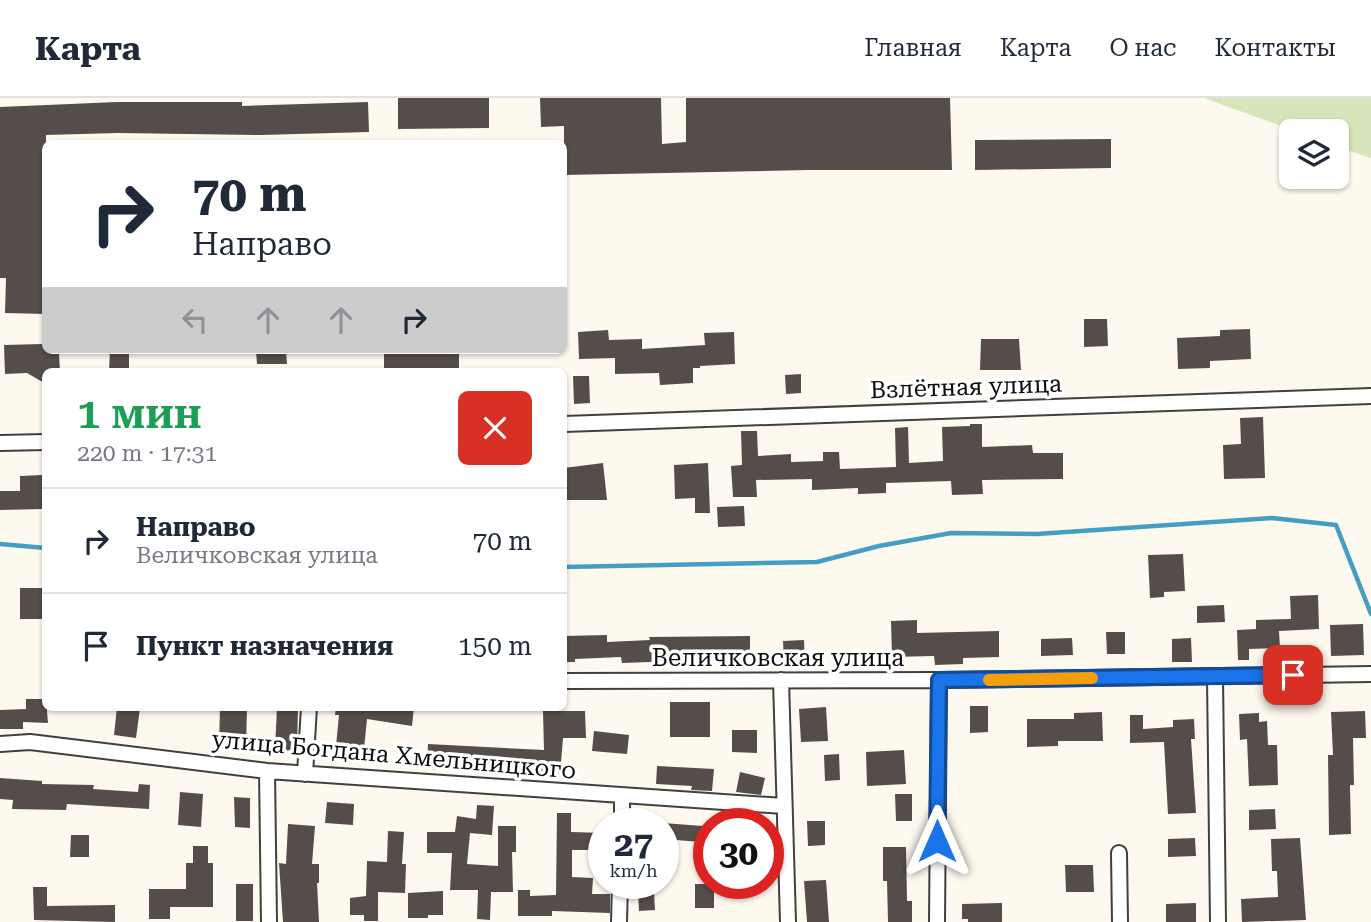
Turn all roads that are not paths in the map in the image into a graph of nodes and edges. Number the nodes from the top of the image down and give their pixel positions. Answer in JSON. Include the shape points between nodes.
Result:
{"nodes":[{"id":1,"x":1371,"y":396,"type":"edge"},
{"id":2,"x":567,"y":424,"type":"edge"},
{"id":3,"x":42,"y":442,"type":"edge"},
{"id":4,"x":0,"y":443,"type":"edge"},
{"id":5,"x":1371,"y":674,"type":"edge"},
{"id":6,"x":1215,"y":677,"type":"junction"},
{"id":7,"x":781,"y":680,"type":"junction"},
{"id":8,"x":939,"y":680,"type":"junction"},
{"id":9,"x":567,"y":681,"type":"edge"},
{"id":10,"x":309,"y":711,"type":"edge"},
{"id":11,"x":0,"y":744,"type":"edge"},
{"id":12,"x":267,"y":771,"type":"junction"},
{"id":13,"x":305,"y":774,"type":"junction"},
{"id":14,"x":622,"y":796,"type":"junction"},
{"id":15,"x":785,"y":806,"type":"junction"},
{"id":16,"x":622,"y":808,"type":"edge"},
{"id":17,"x":1119,"y":853,"type":"dead end"},
{"id":18,"x":620,"y":899,"type":"edge"},
{"id":19,"x":269,"y":922,"type":"edge"},
{"id":20,"x":619,"y":922,"type":"edge"},
{"id":21,"x":788,"y":922,"type":"edge"},
{"id":22,"x":937,"y":922,"type":"edge"},
{"id":23,"x":1120,"y":922,"type":"edge"},
{"id":24,"x":1218,"y":922,"type":"edge"}],
"edges":[{"from":1,"to":2,"type":"street","name":"Взлётная улица"},
{"from":3,"to":4,"type":"street"},
{"from":5,"to":6,"type":"street","name":"Величковская улица"},
{"from":6,"to":8,"type":"street","name":"Величковская улица"},
{"from":6,"to":24,"type":"street"},
{"from":7,"to":8,"type":"street","name":"Величковская улица"},
{"from":7,"to":9,"type":"street","name":"Величковская улица"},
{"from":7,"to":15,"type":"street"},
{"from":8,"to":22,"type":"street"},
{"from":10,"to":13,"type":"street"},
{"from":11,"to":12,"type":"street","name":"улица Богдана Хмельницкого","via":[[30,742]]},
{"from":12,"to":13,"type":"street","name":"улица Богдана Хмельницкого"},
{"from":12,"to":19,"type":"street"},
{"from":13,"to":14,"type":"street","name":"улица Богдана Хмельницкого"},
{"from":14,"to":15,"type":"street","name":"улица Богдана Хмельницкого"},
{"from":14,"to":16,"type":"street"},
{"from":15,"to":21,"type":"street"},
{"from":17,"to":23,"type":"street"},
{"from":18,"to":20,"type":"street"}]}
